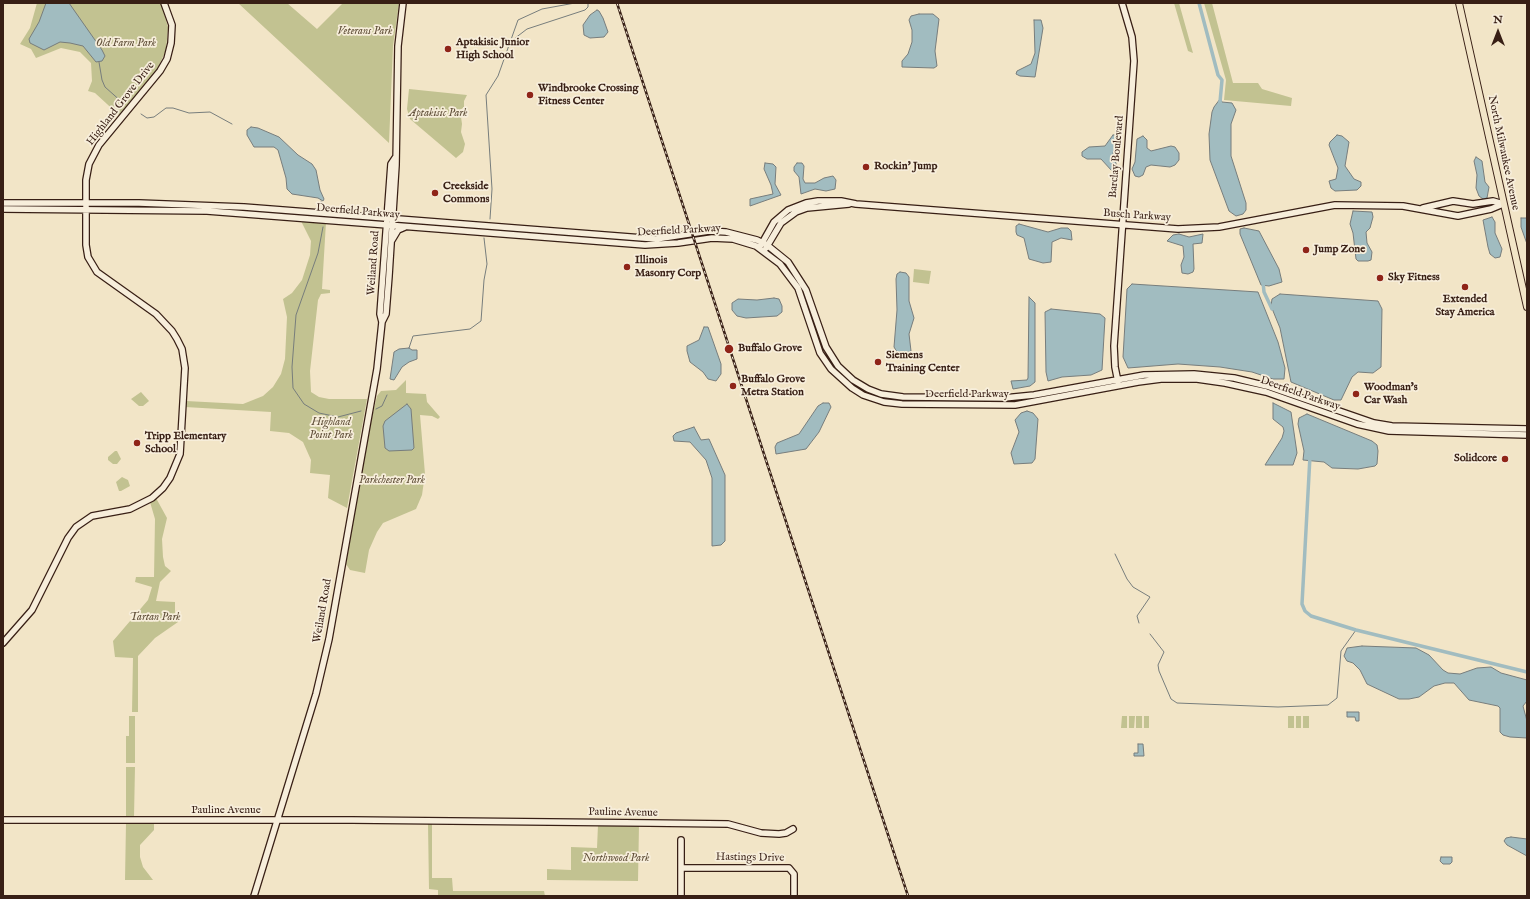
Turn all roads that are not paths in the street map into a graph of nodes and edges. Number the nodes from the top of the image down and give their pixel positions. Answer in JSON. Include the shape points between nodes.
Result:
{"nodes":[{"id":1,"x":164,"y":3,"type":"edge"},
{"id":2,"x":403,"y":3,"type":"edge"},
{"id":3,"x":1122,"y":3,"type":"edge"},
{"id":4,"x":1459,"y":3,"type":"edge"},
{"id":5,"x":3,"y":203,"type":"edge"},
{"id":6,"x":1503,"y":204,"type":"junction"},
{"id":7,"x":86,"y":206,"type":"junction"},
{"id":8,"x":3,"y":209,"type":"edge"},
{"id":9,"x":1422,"y":209,"type":"junction"},
{"id":10,"x":390,"y":221,"type":"junction"},
{"id":11,"x":1122,"y":225,"type":"junction"},
{"id":12,"x":409,"y":226,"type":"junction"},
{"id":13,"x":391,"y":242,"type":"junction"},
{"id":14,"x":763,"y":247,"type":"junction"},
{"id":15,"x":1527,"y":307,"type":"edge"},
{"id":16,"x":382,"y":322,"type":"junction"},
{"id":17,"x":1118,"y":382,"type":"junction"},
{"id":18,"x":1527,"y":428,"type":"edge"},
{"id":19,"x":1527,"y":435,"type":"edge"},
{"id":20,"x":3,"y":643,"type":"edge"},
{"id":21,"x":3,"y":820,"type":"edge"},
{"id":22,"x":276,"y":820,"type":"junction"},
{"id":23,"x":793,"y":829,"type":"dead end"},
{"id":24,"x":680,"y":840,"type":"dead end"},
{"id":25,"x":681,"y":868,"type":"junction"},
{"id":26,"x":254,"y":896,"type":"edge"},
{"id":27,"x":681,"y":896,"type":"edge"},
{"id":28,"x":794,"y":896,"type":"edge"}],
"edges":[{"from":1,"to":7,"type":"main road","name":"Highland Grove Drive","via":[[172,25],[167,59],[99,145],[87,172]]},
{"from":2,"to":10,"type":"main road","name":"Weiland Road","via":[[398,46],[395,158]]},
{"from":3,"to":11,"type":"main road","name":"Barclay Boulevard","via":[[1132,37],[1134,60]]},
{"from":4,"to":6,"type":"main road","name":"North Milwaukee Avenue"},
{"from":5,"to":7,"type":"main road","name":"Deerfield Parkway"},
{"from":6,"to":9,"type":"main road","name":"Busch Parkway","via":[[1493,201],[1473,204],[1453,201]]},
{"from":6,"to":9,"type":"main road","name":"Busch Parkway","via":[[1491,210],[1458,216]]},
{"from":6,"to":15,"type":"main road","name":"North Milwaukee Avenue"},
{"from":7,"to":8,"type":"main road","name":"Deerfield Parkway"},
{"from":7,"to":10,"type":"main road","name":"Deerfield Parkway"},
{"from":7,"to":20,"type":"main road","name":"Highland Grove Drive","via":[[87,252],[93,267],[101,276],[165,322],[182,349],[185,368],[180,454],[170,478],[152,498],[130,509],[92,516],[76,527],[32,610]]},
{"from":9,"to":11,"type":"main road","name":"Busch Parkway","via":[[1335,205],[1220,226],[1178,229]]},
{"from":10,"to":12,"type":"main road","name":"Deerfield Parkway"},
{"from":10,"to":13,"type":"main road","name":"Weiland Road"},
{"from":10,"to":14,"type":"main road","name":"Deerfield Parkway","via":[[656,239],[716,231],[739,234]]},
{"from":10,"to":16,"type":"main road","name":"Weiland Road","via":[[380,314]]},
{"from":11,"to":14,"type":"main road","name":"Busch Parkway","via":[[818,201],[794,206],[777,220]]},
{"from":11,"to":17,"type":"main road","name":"Barclay Boulevard","via":[[1114,346]]},
{"from":12,"to":13,"type":"main road","via":[[398,230]]},
{"from":12,"to":14,"type":"main road","name":"Deerfield Parkway","via":[[645,245],[722,238]]},
{"from":13,"to":16,"type":"main road","name":"Weiland Road","via":[[386,314]]},
{"from":14,"to":17,"type":"main road","name":"Deerfield Parkway","via":[[788,262],[806,290],[822,338],[831,356],[848,376],[868,389],[903,397],[1004,398]]},
{"from":16,"to":22,"type":"main road","name":"Weiland Road","via":[[373,395],[329,640],[316,694]]},
{"from":17,"to":18,"type":"main road","name":"Deerfield Parkway","via":[[1170,373],[1216,375],[1267,386],[1374,423],[1392,426]]},
{"from":17,"to":19,"type":"main road","name":"Deerfield Parkway","via":[[1161,379],[1208,380],[1266,392],[1374,429],[1399,432]]},
{"from":21,"to":22,"type":"main road","name":"Pauline Avenue"},
{"from":22,"to":23,"type":"main road","name":"Pauline Avenue","via":[[700,824],[737,826],[769,834],[786,833]]},
{"from":22,"to":26,"type":"main road","name":"Weiland Road"},
{"from":24,"to":25,"type":"main road"},
{"from":25,"to":27,"type":"main road"},
{"from":25,"to":28,"type":"main road","name":"Hastings Drive","via":[[789,868],[794,874]]}]}
